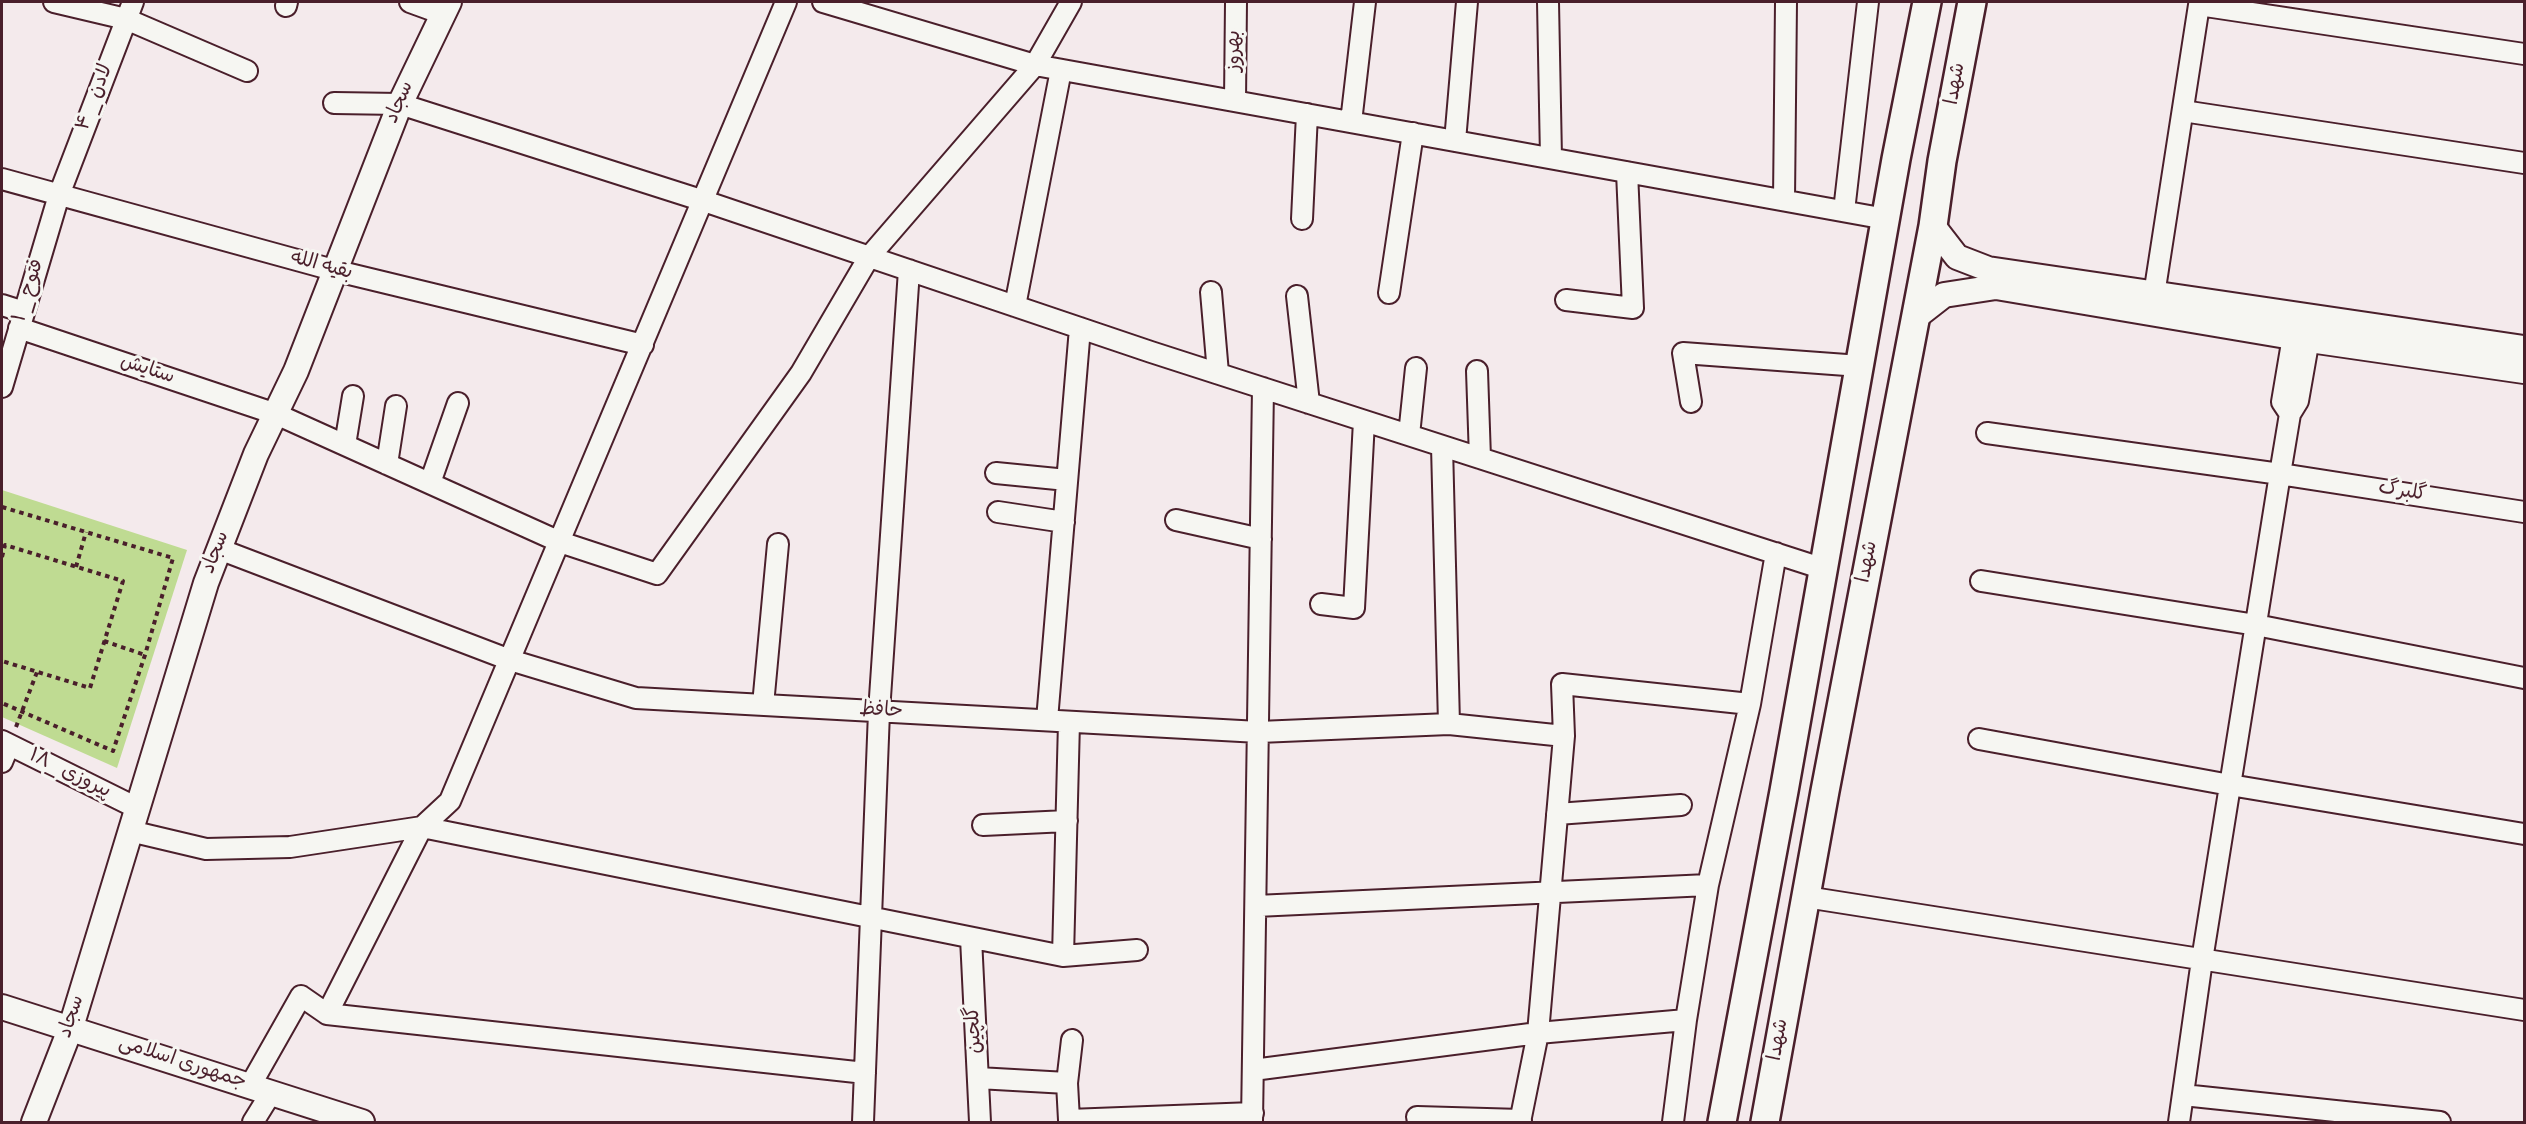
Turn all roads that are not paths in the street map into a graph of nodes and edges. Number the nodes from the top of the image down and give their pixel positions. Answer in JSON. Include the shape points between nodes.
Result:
{"nodes":[{"id":1,"x":54,"y":2,"type":"edge"},
{"id":2,"x":410,"y":2,"type":"edge"},
{"id":3,"x":786,"y":2,"type":"edge"},
{"id":4,"x":823,"y":2,"type":"edge"},
{"id":5,"x":1236,"y":2,"type":"edge"},
{"id":6,"x":1365,"y":2,"type":"edge"},
{"id":7,"x":1467,"y":2,"type":"edge"},
{"id":8,"x":1548,"y":2,"type":"edge"},
{"id":9,"x":1786,"y":2,"type":"edge"},
{"id":10,"x":1868,"y":2,"type":"edge"},
{"id":11,"x":1927,"y":2,"type":"edge"},
{"id":12,"x":1972,"y":2,"type":"edge"},
{"id":13,"x":1066,"y":3,"type":"edge"},
{"id":14,"x":446,"y":8,"type":"edge"},
{"id":15,"x":130,"y":10,"type":"edge"},
{"id":16,"x":2524,"y":54,"type":"edge"},
{"id":17,"x":1035,"y":65,"type":"junction"},
{"id":18,"x":1061,"y":70,"type":"junction"},
{"id":19,"x":247,"y":71,"type":"dead end"},
{"id":20,"x":1235,"y":101,"type":"junction"},
{"id":21,"x":334,"y":103,"type":"dead end"},
{"id":22,"x":400,"y":104,"type":"junction"},
{"id":23,"x":2183,"y":111,"type":"junction"},
{"id":24,"x":1307,"y":114,"type":"junction"},
{"id":25,"x":1351,"y":122,"type":"junction"},
{"id":26,"x":1413,"y":133,"type":"junction"},
{"id":27,"x":1455,"y":141,"type":"junction"},
{"id":28,"x":1551,"y":158,"type":"junction"},
{"id":29,"x":2524,"y":163,"type":"edge"},
{"id":30,"x":1627,"y":172,"type":"junction"},
{"id":31,"x":2,"y":179,"type":"edge"},
{"id":32,"x":59,"y":195,"type":"junction"},
{"id":33,"x":1784,"y":200,"type":"junction"},
{"id":34,"x":704,"y":201,"type":"junction"},
{"id":35,"x":1844,"y":211,"type":"junction"},
{"id":36,"x":1302,"y":219,"type":"dead end"},
{"id":37,"x":1886,"y":219,"type":"junction"},
{"id":38,"x":1933,"y":226,"type":"junction"},
{"id":39,"x":869,"y":257,"type":"junction"},
{"id":40,"x":909,"y":270,"type":"junction"},
{"id":41,"x":337,"y":271,"type":"junction"},
{"id":42,"x":1211,"y":292,"type":"dead end"},
{"id":43,"x":1389,"y":293,"type":"dead end"},
{"id":44,"x":1297,"y":296,"type":"dead end"},
{"id":45,"x":2139,"y":298,"type":"junction"},
{"id":46,"x":1566,"y":300,"type":"dead end"},
{"id":47,"x":2,"y":305,"type":"edge"},
{"id":48,"x":1015,"y":306,"type":"junction"},
{"id":49,"x":1917,"y":316,"type":"junction"},
{"id":50,"x":22,"y":320,"type":"junction"},
{"id":51,"x":2303,"y":327,"type":"junction"},
{"id":52,"x":1080,"y":328,"type":"junction"},
{"id":53,"x":643,"y":345,"type":"junction"},
{"id":54,"x":2524,"y":348,"type":"edge"},
{"id":55,"x":2471,"y":352,"type":"junction"},
{"id":56,"x":1860,"y":366,"type":"junction"},
{"id":57,"x":1416,"y":368,"type":"dead end"},
{"id":58,"x":1477,"y":371,"type":"dead end"},
{"id":59,"x":2524,"y":371,"type":"edge"},
{"id":60,"x":1218,"y":373,"type":"junction"},
{"id":61,"x":2,"y":387,"type":"edge"},
{"id":62,"x":1263,"y":388,"type":"junction"},
{"id":63,"x":353,"y":396,"type":"dead end"},
{"id":64,"x":1691,"y":402,"type":"dead end"},
{"id":65,"x":458,"y":403,"type":"dead end"},
{"id":66,"x":1309,"y":403,"type":"junction"},
{"id":67,"x":396,"y":406,"type":"dead end"},
{"id":68,"x":276,"y":414,"type":"junction"},
{"id":69,"x":1364,"y":421,"type":"junction"},
{"id":70,"x":1987,"y":433,"type":"dead end"},
{"id":71,"x":1409,"y":435,"type":"junction"},
{"id":72,"x":345,"y":445,"type":"junction"},
{"id":73,"x":1442,"y":446,"type":"junction"},
{"id":74,"x":1480,"y":458,"type":"junction"},
{"id":75,"x":387,"y":464,"type":"junction"},
{"id":76,"x":996,"y":473,"type":"dead end"},
{"id":77,"x":2280,"y":474,"type":"junction"},
{"id":78,"x":1067,"y":480,"type":"junction"},
{"id":79,"x":430,"y":483,"type":"junction"},
{"id":80,"x":998,"y":512,"type":"dead end"},
{"id":81,"x":2524,"y":512,"type":"edge"},
{"id":82,"x":1176,"y":520,"type":"dead end"},
{"id":83,"x":1064,"y":522,"type":"junction"},
{"id":84,"x":1261,"y":539,"type":"junction"},
{"id":85,"x":560,"y":542,"type":"junction"},
{"id":86,"x":778,"y":544,"type":"dead end"},
{"id":87,"x":219,"y":549,"type":"junction"},
{"id":88,"x":1776,"y":553,"type":"junction"},
{"id":89,"x":1824,"y":569,"type":"junction"},
{"id":90,"x":1981,"y":581,"type":"dead end"},
{"id":91,"x":1321,"y":604,"type":"dead end"},
{"id":92,"x":2256,"y":626,"type":"junction"},
{"id":93,"x":510,"y":660,"type":"junction"},
{"id":94,"x":2524,"y":678,"type":"edge"},
{"id":95,"x":1750,"y":704,"type":"junction"},
{"id":96,"x":763,"y":705,"type":"junction"},
{"id":97,"x":879,"y":712,"type":"junction"},
{"id":98,"x":1047,"y":720,"type":"junction"},
{"id":99,"x":1069,"y":722,"type":"junction"},
{"id":100,"x":1449,"y":724,"type":"junction"},
{"id":101,"x":1258,"y":732,"type":"junction"},
{"id":102,"x":1564,"y":736,"type":"junction"},
{"id":103,"x":1979,"y":739,"type":"dead end"},
{"id":104,"x":4,"y":749,"type":"edge"},
{"id":105,"x":2230,"y":785,"type":"junction"},
{"id":106,"x":1681,"y":805,"type":"dead end"},
{"id":107,"x":1557,"y":814,"type":"junction"},
{"id":108,"x":134,"y":820,"type":"junction"},
{"id":109,"x":1067,"y":821,"type":"junction"},
{"id":110,"x":983,"y":825,"type":"dead end"},
{"id":111,"x":422,"y":827,"type":"junction"},
{"id":112,"x":2524,"y":834,"type":"edge"},
{"id":113,"x":1708,"y":885,"type":"junction"},
{"id":114,"x":1550,"y":892,"type":"junction"},
{"id":115,"x":1806,"y":897,"type":"junction"},
{"id":116,"x":1256,"y":906,"type":"junction"},
{"id":117,"x":871,"y":917,"type":"junction"},
{"id":118,"x":971,"y":938,"type":"junction"},
{"id":119,"x":1137,"y":951,"type":"dead end"},
{"id":120,"x":1063,"y":956,"type":"junction"},
{"id":121,"x":2202,"y":960,"type":"junction"},
{"id":122,"x":2,"y":1006,"type":"edge"},
{"id":123,"x":2524,"y":1010,"type":"edge"},
{"id":124,"x":327,"y":1014,"type":"junction"},
{"id":125,"x":1686,"y":1020,"type":"junction"},
{"id":126,"x":1740,"y":1024,"type":"junction"},
{"id":127,"x":71,"y":1028,"type":"junction"},
{"id":128,"x":1782,"y":1031,"type":"junction"},
{"id":129,"x":1538,"y":1033,"type":"junction"},
{"id":130,"x":1072,"y":1040,"type":"dead end"},
{"id":131,"x":1253,"y":1070,"type":"junction"},
{"id":132,"x":865,"y":1073,"type":"junction"},
{"id":133,"x":978,"y":1078,"type":"junction"},
{"id":134,"x":1067,"y":1083,"type":"junction"},
{"id":135,"x":260,"y":1089,"type":"junction"},
{"id":136,"x":2183,"y":1095,"type":"junction"},
{"id":137,"x":1417,"y":1117,"type":"dead end"},
{"id":138,"x":1252,"y":1118,"type":"edge"},
{"id":139,"x":1520,"y":1121,"type":"edge"},
{"id":140,"x":34,"y":1122,"type":"edge"},
{"id":141,"x":253,"y":1122,"type":"edge"},
{"id":142,"x":362,"y":1122,"type":"edge"},
{"id":143,"x":863,"y":1122,"type":"edge"},
{"id":144,"x":980,"y":1122,"type":"edge"},
{"id":145,"x":1673,"y":1122,"type":"edge"},
{"id":146,"x":1722,"y":1122,"type":"edge"},
{"id":147,"x":1765,"y":1122,"type":"edge"},
{"id":148,"x":2180,"y":1122,"type":"edge"},
{"id":149,"x":2440,"y":1122,"type":"edge"}],
"edges":[{"from":1,"to":15,"type":"street"},
{"from":2,"to":14,"type":"street"},
{"from":3,"to":34,"type":"street"},
{"from":4,"to":17,"type":"street"},
{"from":5,"to":20,"type":"street","name":"بهروز"},
{"from":6,"to":25,"type":"street"},
{"from":7,"to":27,"type":"street"},
{"from":8,"to":28,"type":"street"},
{"from":9,"to":33,"type":"street"},
{"from":10,"to":35,"type":"street"},
{"from":11,"to":37,"type":"main road"},
{"from":12,"to":38,"type":"main road","name":"شهدا"},
{"from":13,"to":17,"type":"street"},
{"from":14,"to":22,"type":"street","name":"سجاد"},
{"from":15,"to":19,"type":"street"},
{"from":15,"to":32,"type":"street","name":"لادن _ ۴"},
{"from":16,"to":23,"type":"street","via":[[2199,5]]},
{"from":17,"to":18,"type":"street"},
{"from":17,"to":39,"type":"street"},
{"from":18,"to":20,"type":"street"},
{"from":18,"to":48,"type":"street"},
{"from":20,"to":24,"type":"street"},
{"from":21,"to":22,"type":"street"},
{"from":22,"to":34,"type":"street"},
{"from":22,"to":41,"type":"street","name":"سجاد"},
{"from":23,"to":29,"type":"street"},
{"from":23,"to":45,"type":"street"},
{"from":24,"to":25,"type":"street"},
{"from":24,"to":36,"type":"street"},
{"from":25,"to":26,"type":"street"},
{"from":26,"to":27,"type":"street"},
{"from":26,"to":43,"type":"street"},
{"from":27,"to":28,"type":"street"},
{"from":28,"to":30,"type":"street"},
{"from":30,"to":33,"type":"street"},
{"from":30,"to":46,"type":"street","via":[[1633,308]]},
{"from":31,"to":32,"type":"street","name":"بقیه الله"},
{"from":32,"to":41,"type":"street","name":"بقیه الله"},
{"from":32,"to":50,"type":"street","name":"فتوح _ ۱"},
{"from":33,"to":35,"type":"street"},
{"from":34,"to":39,"type":"street"},
{"from":34,"to":53,"type":"street"},
{"from":35,"to":37,"type":"street"},
{"from":37,"to":56,"type":"main road"},
{"from":38,"to":45,"type":"street","via":[[1957,256],[1988,269]]},
{"from":38,"to":49,"type":"main road","name":"شهدا"},
{"from":39,"to":40,"type":"street"},
{"from":39,"to":85,"type":"street","name":"ستایش","via":[[801,373],[657,574]]},
{"from":40,"to":48,"type":"street"},
{"from":40,"to":97,"type":"street"},
{"from":41,"to":53,"type":"street","name":"بقیه الله"},
{"from":41,"to":68,"type":"street","name":"سجاد"},
{"from":42,"to":60,"type":"street"},
{"from":44,"to":66,"type":"street"},
{"from":45,"to":49,"type":"street","via":[[1996,287],[1944,295]]},
{"from":45,"to":51,"type":"street"},
{"from":47,"to":50,"type":"street","name":"ستایش"},
{"from":48,"to":52,"type":"street"},
{"from":49,"to":115,"type":"main road","name":"شهدا"},
{"from":50,"to":61,"type":"street","name":"فتوح _ ۱"},
{"from":50,"to":68,"type":"street","name":"ستایش"},
{"from":51,"to":55,"type":"street"},
{"from":51,"to":77,"type":"street","via":[[2282,402],[2290,414]]},
{"from":52,"to":60,"type":"street"},
{"from":52,"to":78,"type":"street"},
{"from":53,"to":85,"type":"street"},
{"from":54,"to":55,"type":"street"},
{"from":55,"to":59,"type":"street"},
{"from":56,"to":64,"type":"street","via":[[1683,353]]},
{"from":56,"to":89,"type":"main road"},
{"from":57,"to":71,"type":"street"},
{"from":58,"to":74,"type":"street"},
{"from":60,"to":62,"type":"street"},
{"from":62,"to":66,"type":"street"},
{"from":62,"to":84,"type":"street"},
{"from":63,"to":72,"type":"street"},
{"from":65,"to":79,"type":"street"},
{"from":66,"to":69,"type":"street"},
{"from":67,"to":75,"type":"street"},
{"from":68,"to":72,"type":"street","name":"ستایش"},
{"from":68,"to":87,"type":"street","name":"سجاد"},
{"from":69,"to":71,"type":"street"},
{"from":69,"to":91,"type":"street","via":[[1354,608]]},
{"from":70,"to":77,"type":"street","name":"گلبرگ"},
{"from":71,"to":73,"type":"street"},
{"from":72,"to":75,"type":"street","name":"ستایش"},
{"from":73,"to":74,"type":"street"},
{"from":73,"to":100,"type":"street"},
{"from":74,"to":88,"type":"street"},
{"from":75,"to":79,"type":"street","name":"ستایش"},
{"from":76,"to":78,"type":"street"},
{"from":77,"to":81,"type":"street","name":"گلبرگ"},
{"from":77,"to":92,"type":"street"},
{"from":78,"to":83,"type":"street"},
{"from":79,"to":85,"type":"street","name":"ستایش"},
{"from":80,"to":83,"type":"street"},
{"from":82,"to":84,"type":"street"},
{"from":83,"to":98,"type":"street"},
{"from":84,"to":101,"type":"street"},
{"from":85,"to":93,"type":"street"},
{"from":86,"to":96,"type":"street"},
{"from":87,"to":93,"type":"street","name":"حافظ"},
{"from":87,"to":108,"type":"street","name":"سجاد"},
{"from":88,"to":89,"type":"street"},
{"from":88,"to":95,"type":"street"},
{"from":89,"to":126,"type":"main road"},
{"from":90,"to":92,"type":"street"},
{"from":92,"to":94,"type":"street"},
{"from":92,"to":105,"type":"street"},
{"from":93,"to":96,"type":"street","name":"حافظ","via":[[636,698]]},
{"from":93,"to":111,"type":"street","via":[[450,801]]},
{"from":95,"to":102,"type":"street","via":[[1562,684]]},
{"from":95,"to":113,"type":"street"},
{"from":96,"to":97,"type":"street","name":"حافظ"},
{"from":97,"to":98,"type":"street","name":"حافظ"},
{"from":97,"to":117,"type":"street"},
{"from":98,"to":99,"type":"street","name":"حافظ"},
{"from":99,"to":101,"type":"street","name":"حافظ"},
{"from":99,"to":109,"type":"street"},
{"from":100,"to":101,"type":"street","name":"حافظ"},
{"from":100,"to":102,"type":"street","name":"حافظ"},
{"from":101,"to":116,"type":"street"},
{"from":102,"to":107,"type":"street"},
{"from":103,"to":105,"type":"street"},
{"from":104,"to":108,"type":"street","name":"پیروزی _۱۸"},
{"from":105,"to":112,"type":"street"},
{"from":105,"to":121,"type":"street"},
{"from":106,"to":107,"type":"street"},
{"from":107,"to":114,"type":"street"},
{"from":108,"to":111,"type":"street","name":"پیروزی _۱۸","via":[[206,849],[290,847]]},
{"from":108,"to":127,"type":"street","name":"سجاد"},
{"from":109,"to":110,"type":"street"},
{"from":109,"to":120,"type":"street"},
{"from":111,"to":117,"type":"street"},
{"from":111,"to":124,"type":"street"},
{"from":113,"to":114,"type":"street"},
{"from":113,"to":125,"type":"street"},
{"from":114,"to":116,"type":"street"},
{"from":114,"to":129,"type":"street"},
{"from":115,"to":121,"type":"street"},
{"from":115,"to":128,"type":"main road","name":"شهدا"},
{"from":116,"to":131,"type":"street"},
{"from":117,"to":118,"type":"street"},
{"from":117,"to":132,"type":"street"},
{"from":118,"to":120,"type":"street"},
{"from":118,"to":133,"type":"street","name":"گلچین"},
{"from":119,"to":120,"type":"street"},
{"from":121,"to":123,"type":"street"},
{"from":121,"to":136,"type":"street"},
{"from":122,"to":127,"type":"street","name":"جمهوری اسلامی"},
{"from":124,"to":132,"type":"street"},
{"from":124,"to":135,"type":"street","via":[[301,996]]},
{"from":125,"to":129,"type":"street"},
{"from":125,"to":145,"type":"street"},
{"from":126,"to":128,"type":"main road"},
{"from":126,"to":146,"type":"main road"},
{"from":127,"to":135,"type":"street","name":"جمهوری اسلامی"},
{"from":127,"to":140,"type":"street","name":"سجاد"},
{"from":128,"to":147,"type":"main road","name":"شهدا"},
{"from":129,"to":131,"type":"street"},
{"from":129,"to":139,"type":"street"},
{"from":130,"to":134,"type":"street"},
{"from":131,"to":138,"type":"street"},
{"from":132,"to":143,"type":"street"},
{"from":133,"to":134,"type":"street"},
{"from":133,"to":144,"type":"street","name":"گلچین"},
{"from":134,"to":138,"type":"street","via":[[1069,1120]]},
{"from":135,"to":141,"type":"street"},
{"from":135,"to":142,"type":"street","name":"جمهوری اسلامی"},
{"from":136,"to":148,"type":"street"},
{"from":136,"to":149,"type":"street"},
{"from":137,"to":139,"type":"street"}]}
